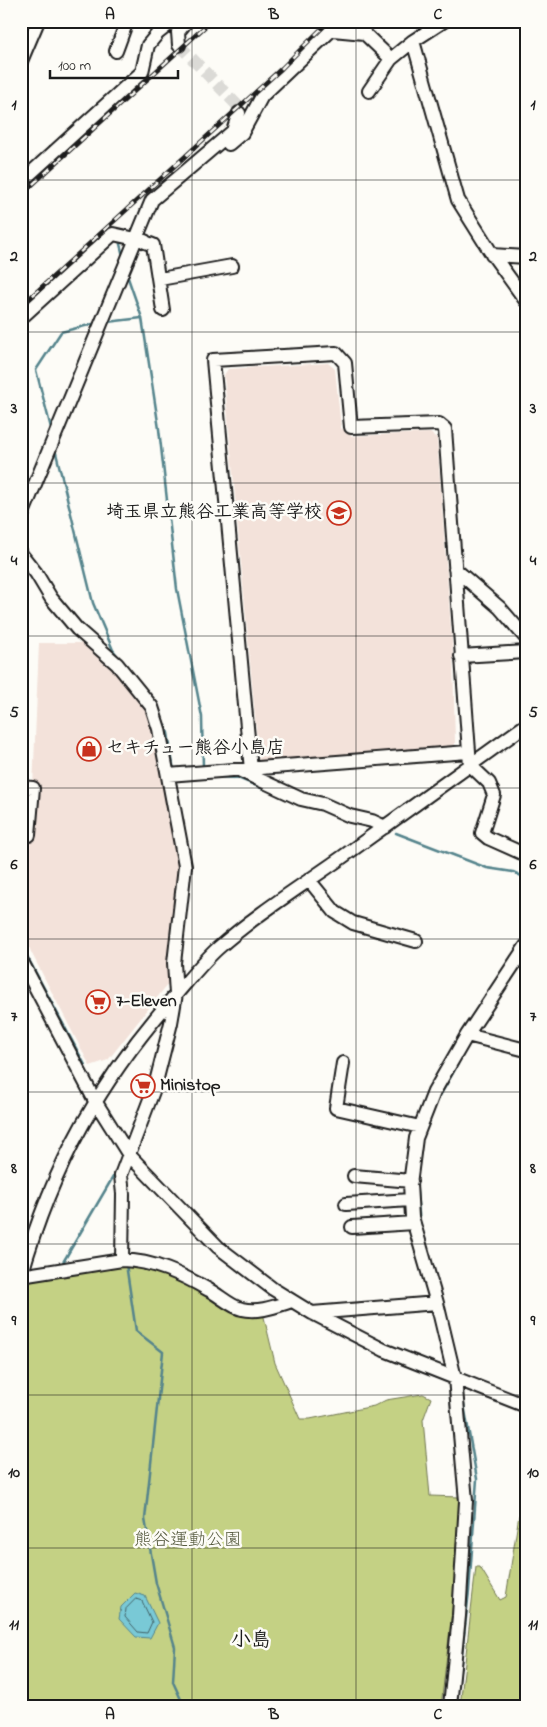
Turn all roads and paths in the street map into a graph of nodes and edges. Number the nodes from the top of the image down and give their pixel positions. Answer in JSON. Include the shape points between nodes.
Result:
{"nodes":[{"id":1,"x":38,"y":21,"type":"edge"},
{"id":2,"x":127,"y":21,"type":"edge"},
{"id":3,"x":173,"y":21,"type":"edge"},
{"id":4,"x":187,"y":21,"type":"edge"},
{"id":5,"x":444,"y":21,"type":"edge"},
{"id":6,"x":337,"y":26,"type":"edge"},
{"id":7,"x":26,"y":39,"type":"edge"},
{"id":8,"x":413,"y":41,"type":"junction"},
{"id":9,"x":179,"y":45,"type":"dead end"},
{"id":10,"x":116,"y":50,"type":"dead end"},
{"id":11,"x":391,"y":59,"type":"junction"},
{"id":12,"x":21,"y":61,"type":"edge"},
{"id":13,"x":369,"y":91,"type":"dead end"},
{"id":14,"x":239,"y":113,"type":"dead end"},
{"id":15,"x":21,"y":182,"type":"edge"},
{"id":16,"x":141,"y":240,"type":"junction"},
{"id":17,"x":492,"y":255,"type":"junction"},
{"id":18,"x":526,"y":257,"type":"edge"},
{"id":19,"x":232,"y":266,"type":"dead end"},
{"id":20,"x":160,"y":279,"type":"junction"},
{"id":21,"x":526,"y":301,"type":"edge"},
{"id":22,"x":164,"y":310,"type":"dead end"},
{"id":23,"x":21,"y":318,"type":"edge"},
{"id":24,"x":21,"y":518,"type":"edge"},
{"id":25,"x":21,"y":554,"type":"edge"},
{"id":26,"x":455,"y":569,"type":"junction"},
{"id":27,"x":526,"y":638,"type":"edge"},
{"id":28,"x":526,"y":652,"type":"edge"},
{"id":29,"x":461,"y":656,"type":"junction"},
{"id":30,"x":526,"y":725,"type":"edge"},
{"id":31,"x":468,"y":752,"type":"junction"},
{"id":32,"x":470,"y":766,"type":"junction"},
{"id":33,"x":246,"y":771,"type":"junction"},
{"id":34,"x":172,"y":775,"type":"junction"},
{"id":35,"x":21,"y":786,"type":"edge"},
{"id":36,"x":385,"y":827,"type":"junction"},
{"id":37,"x":21,"y":835,"type":"edge"},
{"id":38,"x":526,"y":855,"type":"edge"},
{"id":39,"x":310,"y":880,"type":"junction"},
{"id":40,"x":416,"y":941,"type":"dead end"},
{"id":41,"x":526,"y":946,"type":"edge"},
{"id":42,"x":21,"y":960,"type":"edge"},
{"id":43,"x":176,"y":994,"type":"junction"},
{"id":44,"x":471,"y":1036,"type":"junction"},
{"id":45,"x":526,"y":1050,"type":"edge"},
{"id":46,"x":343,"y":1063,"type":"dead end"},
{"id":47,"x":94,"y":1101,"type":"junction"},
{"id":48,"x":420,"y":1127,"type":"junction"},
{"id":49,"x":132,"y":1157,"type":"junction"},
{"id":50,"x":354,"y":1176,"type":"dead end"},
{"id":51,"x":411,"y":1181,"type":"junction"},
{"id":52,"x":411,"y":1200,"type":"junction"},
{"id":53,"x":346,"y":1204,"type":"dead end"},
{"id":54,"x":414,"y":1223,"type":"junction"},
{"id":55,"x":352,"y":1227,"type":"dead end"},
{"id":56,"x":126,"y":1261,"type":"junction"},
{"id":57,"x":21,"y":1276,"type":"edge"},
{"id":58,"x":292,"y":1301,"type":"junction"},
{"id":59,"x":437,"y":1303,"type":"junction"},
{"id":60,"x":312,"y":1313,"type":"junction"},
{"id":61,"x":460,"y":1380,"type":"junction"},
{"id":62,"x":526,"y":1406,"type":"edge"},
{"id":63,"x":450,"y":1706,"type":"edge"}],
"edges":[{"from":1,"to":7,"type":"street"},
{"from":2,"to":10,"type":"street"},
{"from":3,"to":15,"type":"street","via":[[148,45],[142,72]]},
{"from":4,"to":9,"type":"street","via":[[178,32]]},
{"from":5,"to":8,"type":"street"},
{"from":6,"to":11,"type":"street","via":[[364,33]]},
{"from":6,"to":16,"type":"street","via":[[262,96],[242,133],[162,203]]},
{"from":7,"to":12,"type":"street"},
{"from":8,"to":11,"type":"street"},
{"from":8,"to":17,"type":"street","via":[[458,200]]},
{"from":11,"to":13,"type":"street"},
{"from":14,"to":16,"type":"street","via":[[233,131],[152,200]]},
{"from":16,"to":20,"type":"street","via":[[153,245]]},
{"from":16,"to":23,"type":"street","via":[[113,234]]},
{"from":16,"to":24,"type":"street"},
{"from":17,"to":18,"type":"street"},
{"from":17,"to":21,"type":"street"},
{"from":19,"to":20,"type":"street"},
{"from":20,"to":22,"type":"street"},
{"from":25,"to":34,"type":"street","via":[[77,629],[117,664],[152,707]]},
{"from":26,"to":27,"type":"street","via":[[500,608]]},
{"from":26,"to":29,"type":"street"},
{"from":26,"to":33,"type":"street","via":[[445,428],[439,424],[350,427],[345,363],[336,354],[213,360]]},
{"from":28,"to":29,"type":"street"},
{"from":29,"to":31,"type":"street"},
{"from":30,"to":32,"type":"street"},
{"from":31,"to":32,"type":"street"},
{"from":31,"to":33,"type":"street"},
{"from":32,"to":36,"type":"street"},
{"from":32,"to":38,"type":"street","via":[[489,782],[494,795],[482,834]]},
{"from":33,"to":34,"type":"street"},
{"from":33,"to":36,"type":"street","via":[[301,799]]},
{"from":34,"to":43,"type":"street","via":[[185,866],[174,963]]},
{"from":35,"to":37,"type":"street","via":[[32,788],[29,835]]},
{"from":36,"to":39,"type":"street"},
{"from":39,"to":40,"type":"street","via":[[335,912],[352,924]]},
{"from":39,"to":43,"type":"street","via":[[218,949]]},
{"from":41,"to":44,"type":"street"},
{"from":42,"to":47,"type":"street"},
{"from":43,"to":47,"type":"street","via":[[153,1019]]},
{"from":43,"to":49,"type":"street","via":[[154,1086]]},
{"from":44,"to":45,"type":"street"},
{"from":44,"to":48,"type":"street","via":[[434,1092]]},
{"from":46,"to":48,"type":"street","via":[[336,1108]]},
{"from":47,"to":49,"type":"street"},
{"from":47,"to":57,"type":"street","via":[[36,1223]]},
{"from":48,"to":51,"type":"street"},
{"from":49,"to":56,"type":"street","via":[[121,1174]]},
{"from":49,"to":58,"type":"street","via":[[218,1246]]},
{"from":50,"to":51,"type":"street"},
{"from":51,"to":52,"type":"street"},
{"from":52,"to":53,"type":"street"},
{"from":52,"to":54,"type":"street"},
{"from":54,"to":55,"type":"street"},
{"from":54,"to":59,"type":"street"},
{"from":56,"to":57,"type":"street"},
{"from":56,"to":58,"type":"street","via":[[155,1264],[242,1309],[268,1309]]},
{"from":58,"to":60,"type":"street"},
{"from":59,"to":60,"type":"street"},
{"from":59,"to":61,"type":"street"},
{"from":60,"to":61,"type":"street","via":[[384,1350]]},
{"from":61,"to":62,"type":"street"},
{"from":61,"to":63,"type":"street","via":[[466,1501]]}]}
